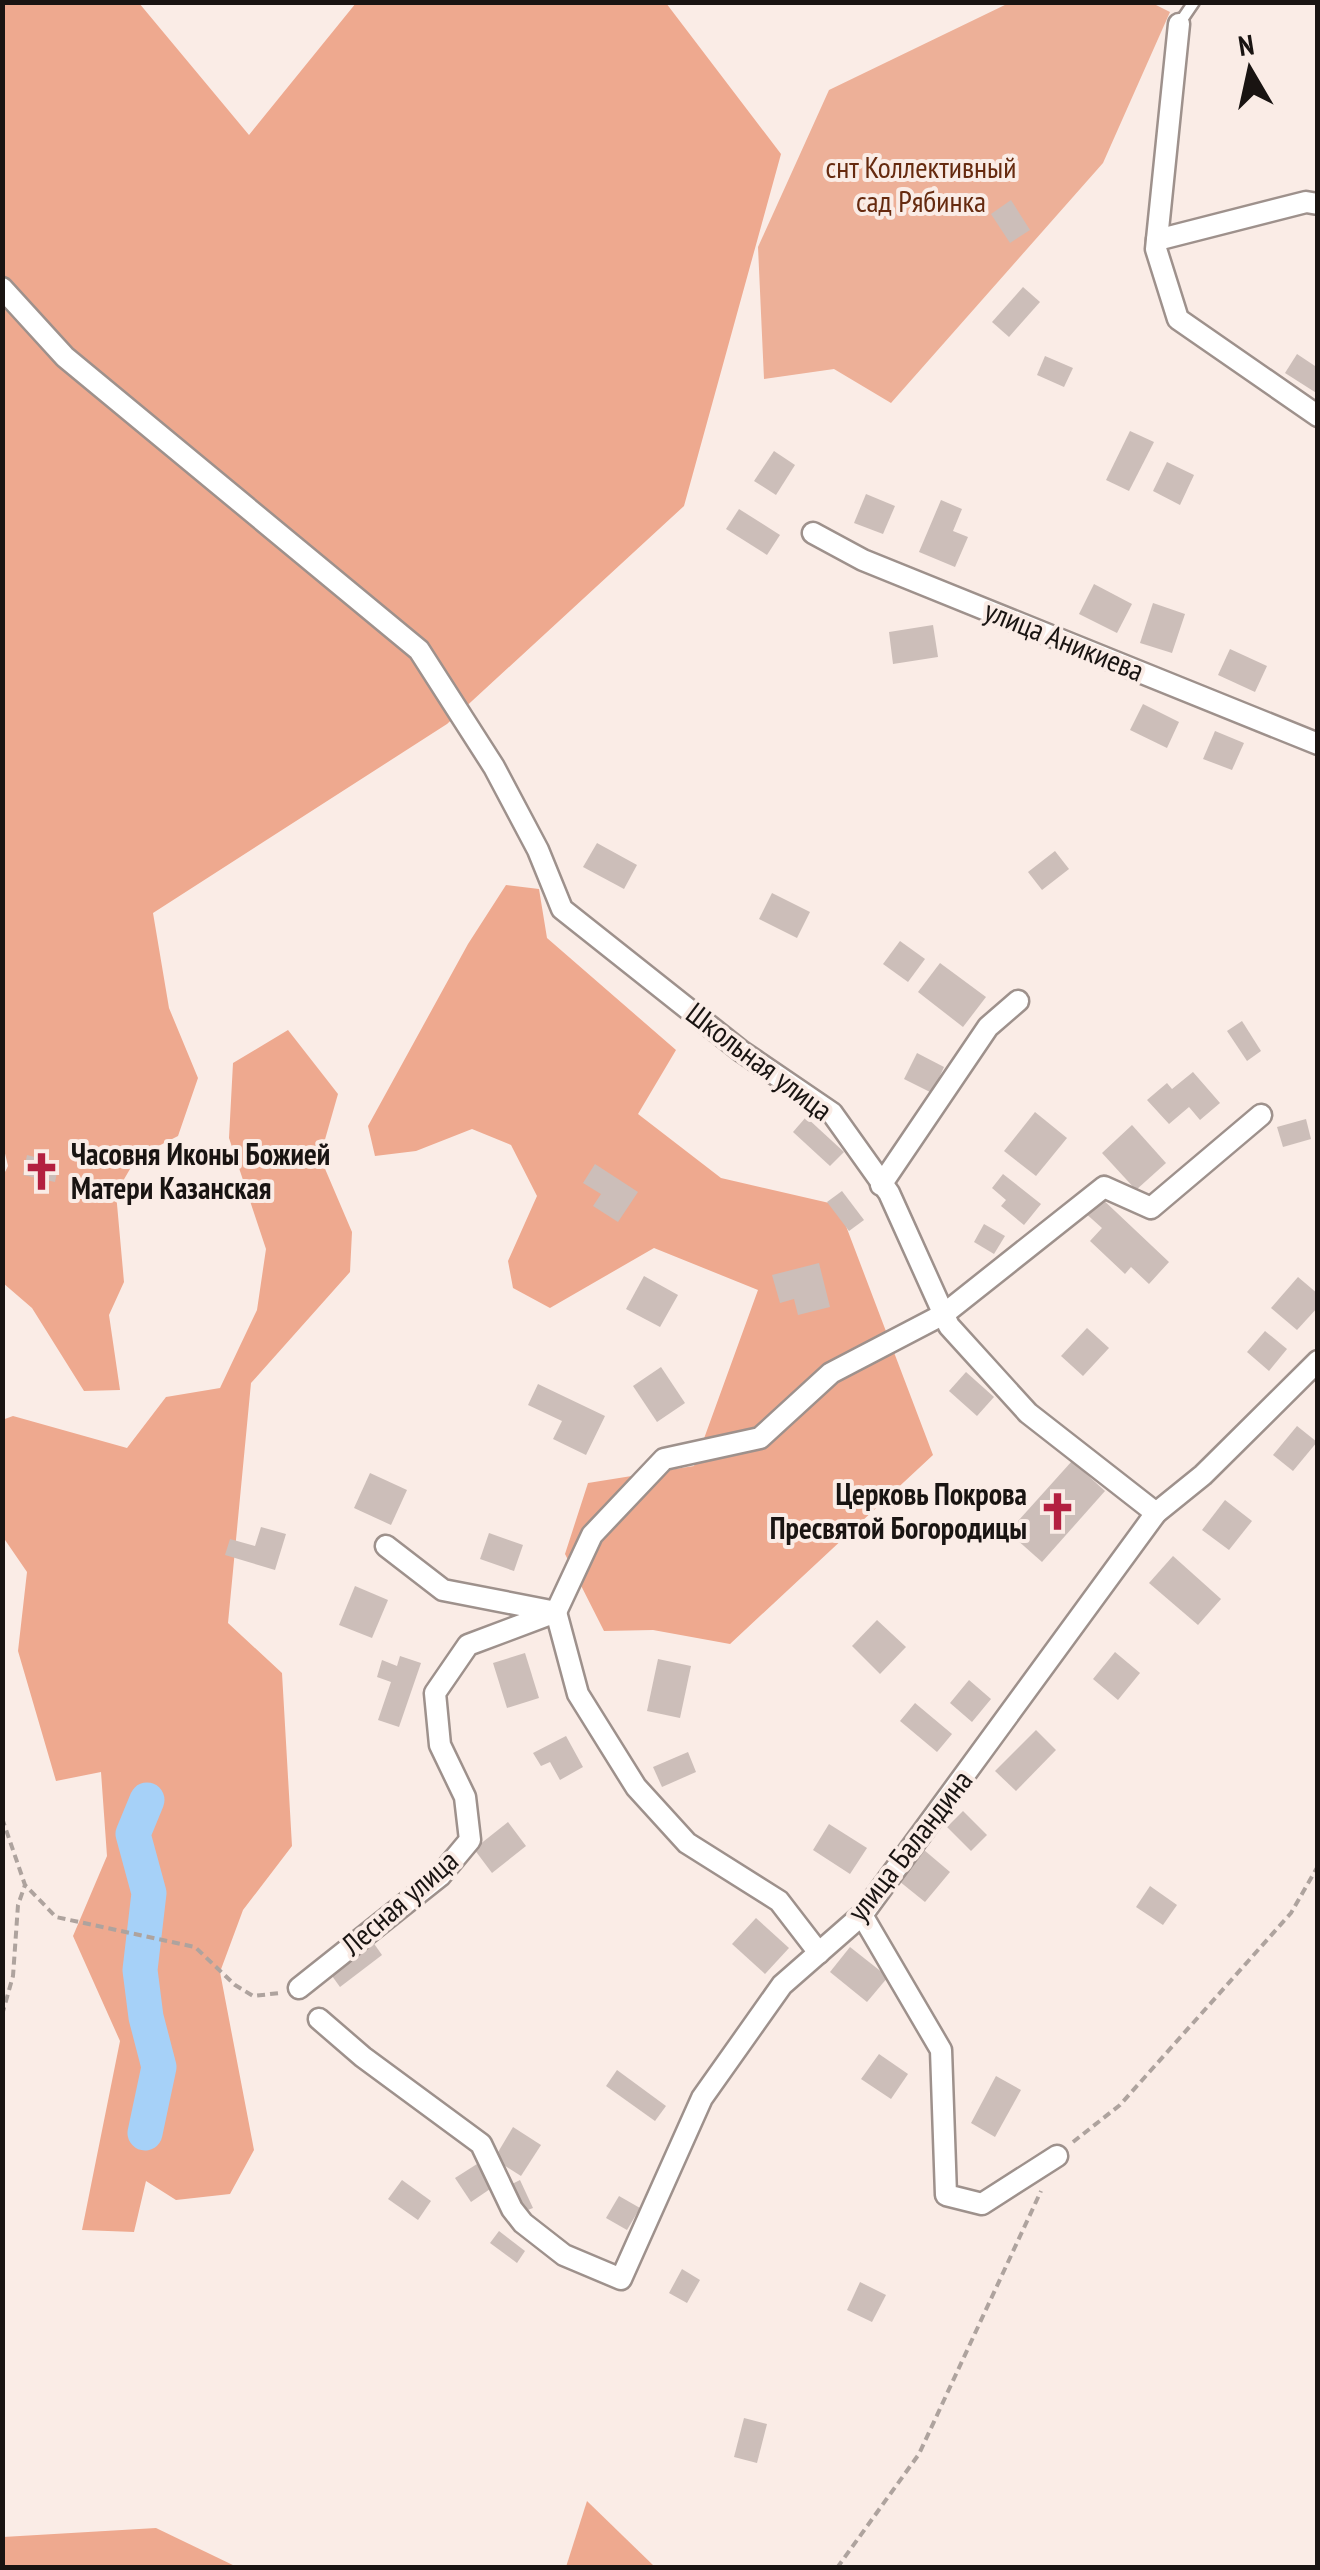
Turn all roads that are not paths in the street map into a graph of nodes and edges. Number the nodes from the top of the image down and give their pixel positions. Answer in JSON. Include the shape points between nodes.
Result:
{"nodes":[{"id":1,"x":1194,"y":2,"type":"edge"},
{"id":2,"x":1179,"y":24,"type":"joint"},
{"id":3,"x":1318,"y":204,"type":"edge"},
{"id":4,"x":1157,"y":240,"type":"junction"},
{"id":5,"x":2,"y":288,"type":"edge"},
{"id":6,"x":1318,"y":416,"type":"edge"},
{"id":7,"x":812,"y":533,"type":"dead end"},
{"id":8,"x":1318,"y":744,"type":"edge"},
{"id":9,"x":1018,"y":1001,"type":"dead end"},
{"id":10,"x":1261,"y":1115,"type":"dead end"},
{"id":11,"x":881,"y":1186,"type":"junction"},
{"id":12,"x":944,"y":1314,"type":"junction"},
{"id":13,"x":1318,"y":1361,"type":"edge"},
{"id":14,"x":1156,"y":1514,"type":"junction"},
{"id":15,"x":386,"y":1546,"type":"dead end"},
{"id":16,"x":556,"y":1612,"type":"junction"},
{"id":17,"x":862,"y":1914,"type":"junction"},
{"id":18,"x":819,"y":1952,"type":"junction"},
{"id":19,"x":299,"y":1988,"type":"road end"},
{"id":20,"x":319,"y":2019,"type":"dead end"},
{"id":21,"x":1057,"y":2156,"type":"road end"}],
"edges":[{"from":1,"to":2,"type":"lane"},
{"from":2,"to":4,"type":"street"},
{"from":3,"to":4,"type":"street"},
{"from":4,"to":6,"type":"street","via":[[1178,319]]},
{"from":5,"to":11,"type":"street","name":"Школьная улица","via":[[64,356],[419,650],[494,767],[562,909],[741,1051],[832,1113]]},
{"from":7,"to":8,"type":"street","name":"улица Аникиева","via":[[863,560]]},
{"from":9,"to":11,"type":"street","via":[[988,1027]]},
{"from":10,"to":12,"type":"street","via":[[1151,1208],[1104,1187]]},
{"from":11,"to":12,"type":"street","name":"Школьная улица"},
{"from":12,"to":14,"type":"street","name":"Школьная улица","via":[[1028,1413]]},
{"from":12,"to":16,"type":"street","via":[[831,1372],[760,1438],[664,1458],[592,1535]]},
{"from":13,"to":14,"type":"street","name":"улица Баландина"},
{"from":14,"to":17,"type":"street","name":"улица Баландина"},
{"from":15,"to":16,"type":"street","via":[[443,1590]]},
{"from":16,"to":18,"type":"street","via":[[578,1694],[636,1787],[686,1843],[779,1901]]},
{"from":16,"to":19,"type":"street","name":"Лесная улица","via":[[468,1645],[435,1693],[440,1745],[465,1797],[470,1840],[440,1876]]},
{"from":17,"to":18,"type":"street","name":"улица Баландина"},
{"from":17,"to":21,"type":"street","via":[[941,2050],[946,2195],[982,2204]]},
{"from":18,"to":20,"type":"street","name":"улица Баландина","via":[[782,1985],[702,2098],[621,2279],[564,2255],[522,2223],[482,2144]]}]}
